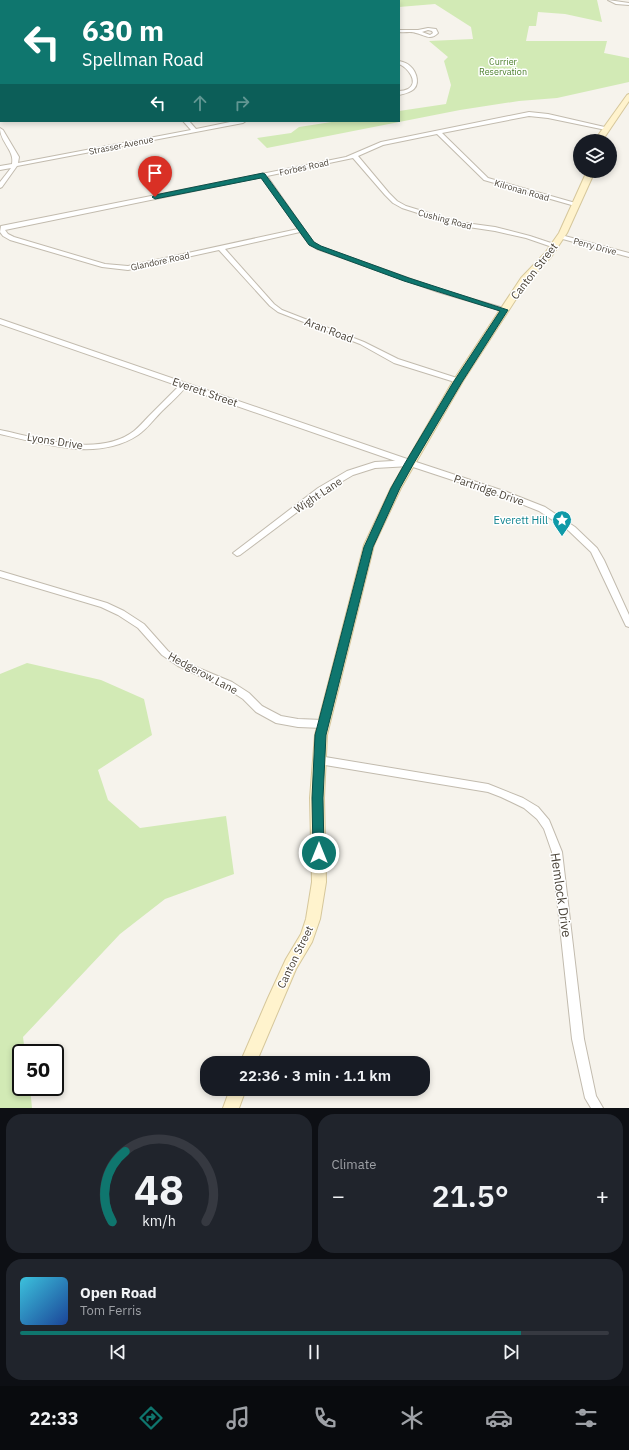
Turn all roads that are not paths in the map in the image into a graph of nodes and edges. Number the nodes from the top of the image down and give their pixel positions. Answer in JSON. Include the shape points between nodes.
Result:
{"nodes":[{"id":1,"x":610,"y":0,"type":"edge"},
{"id":2,"x":629,"y":4,"type":"edge"},
{"id":3,"x":400,"y":31,"type":"edge"},
{"id":4,"x":419,"y":32,"type":"dead end"},
{"id":5,"x":400,"y":62,"type":"edge"},
{"id":6,"x":400,"y":93,"type":"edge"},
{"id":7,"x":629,"y":96,"type":"edge"},
{"id":8,"x":187,"y":122,"type":"edge"},
{"id":9,"x":238,"y":122,"type":"edge"},
{"id":10,"x":606,"y":128,"type":"junction"},
{"id":11,"x":0,"y":130,"type":"edge"},
{"id":12,"x":194,"y":130,"type":"junction"},
{"id":13,"x":438,"y":132,"type":"junction"},
{"id":14,"x":602,"y":134,"type":"edge"},
{"id":15,"x":355,"y":156,"type":"junction"},
{"id":16,"x":15,"y":164,"type":"junction"},
{"id":17,"x":0,"y":168,"type":"edge"},
{"id":18,"x":263,"y":175,"type":"junction"},
{"id":19,"x":588,"y":178,"type":"edge"},
{"id":20,"x":0,"y":186,"type":"edge"},
{"id":21,"x":577,"y":205,"type":"junction"},
{"id":22,"x":0,"y":228,"type":"edge"},
{"id":23,"x":302,"y":230,"type":"junction"},
{"id":24,"x":561,"y":237,"type":"junction"},
{"id":25,"x":555,"y":246,"type":"junction"},
{"id":26,"x":221,"y":248,"type":"junction"},
{"id":27,"x":629,"y":255,"type":"edge"},
{"id":28,"x":504,"y":310,"type":"junction"},
{"id":29,"x":0,"y":321,"type":"edge"},
{"id":30,"x":458,"y":381,"type":"junction"},
{"id":31,"x":184,"y":385,"type":"junction"},
{"id":32,"x":0,"y":432,"type":"edge"},
{"id":33,"x":410,"y":463,"type":"junction"},
{"id":34,"x":237,"y":552,"type":"dead end"},
{"id":35,"x":0,"y":574,"type":"edge"},
{"id":36,"x":629,"y":624,"type":"edge"},
{"id":37,"x":322,"y":724,"type":"junction"},
{"id":38,"x":319,"y":760,"type":"junction"},
{"id":39,"x":251,"y":1056,"type":"edge"},
{"id":40,"x":235,"y":1096,"type":"edge"},
{"id":41,"x":231,"y":1108,"type":"edge"},
{"id":42,"x":597,"y":1108,"type":"edge"}],
"edges":[{"from":1,"to":2,"type":"street"},
{"from":3,"to":4,"type":"street"},
{"from":5,"to":6,"type":"street","via":[[413,72],[415,82],[410,90]]},
{"from":7,"to":10,"type":"main road"},
{"from":8,"to":12,"type":"street"},
{"from":9,"to":12,"type":"street","name":"Strasser Avenue"},
{"from":10,"to":13,"type":"street","name":"Forbes Road","via":[[536,114]]},
{"from":10,"to":14,"type":"main road"},
{"from":11,"to":16,"type":"street","via":[[16,157]]},
{"from":12,"to":16,"type":"street","name":"Strasser Avenue"},
{"from":13,"to":15,"type":"street","name":"Forbes Road","via":[[381,144]]},
{"from":13,"to":21,"type":"street","name":"Kilronan Road","via":[[486,179]]},
{"from":15,"to":18,"type":"street","name":"Forbes Road"},
{"from":15,"to":25,"type":"street","name":"Cushing Road","via":[[393,200],[404,207],[457,224],[495,229]]},
{"from":16,"to":17,"type":"street","name":"Strasser Avenue"},
{"from":16,"to":20,"type":"street","via":[[12,172]]},
{"from":18,"to":22,"type":"street","name":"Forbes Road"},
{"from":18,"to":23,"type":"street"},
{"from":19,"to":21,"type":"main road","name":"Canton Street"},
{"from":21,"to":24,"type":"main road","name":"Canton Street"},
{"from":22,"to":26,"type":"street","name":"Glandore Road","via":[[3,233],[17,240],[117,268],[128,268]]},
{"from":23,"to":26,"type":"street","name":"Glandore Road"},
{"from":23,"to":28,"type":"street","via":[[311,243],[319,248]]},
{"from":24,"to":25,"type":"main road","name":"Canton Street"},
{"from":24,"to":27,"type":"street","name":"Perry Drive"},
{"from":25,"to":28,"type":"main road","name":"Canton Street","via":[[524,280]]},
{"from":26,"to":30,"type":"street","name":"Aran Road","via":[[280,311],[362,343],[396,361]]},
{"from":28,"to":30,"type":"main road","name":"Canton Street"},
{"from":29,"to":31,"type":"street","name":"Everett Street"},
{"from":30,"to":33,"type":"main road","name":"Canton Street"},
{"from":31,"to":32,"type":"street","name":"Lyons Drive","via":[[136,433],[114,444],[73,446]]},
{"from":31,"to":33,"type":"street","name":"Everett Street"},
{"from":33,"to":34,"type":"street","name":"Wight Lane","via":[[375,465],[350,474],[321,490]]},
{"from":33,"to":36,"type":"street","name":"Partridge Drive","via":[[542,509],[572,528],[594,550],[600,560]]},
{"from":33,"to":37,"type":"main road","name":"Canton Street","via":[[368,547],[354,609]]},
{"from":35,"to":37,"type":"street","name":"Hedgerow Lane","via":[[104,605],[141,626],[165,653],[181,664],[229,685],[246,696],[259,709],[279,720]]},
{"from":37,"to":38,"type":"main road","name":"Canton Street"},
{"from":38,"to":39,"type":"main road","name":"Canton Street","via":[[319,882],[313,919]]},
{"from":38,"to":42,"type":"street","name":"Hemlock Drive","via":[[488,788],[518,800],[546,824],[557,852],[578,1039],[590,1098]]},
{"from":40,"to":41,"type":"main road"}]}
